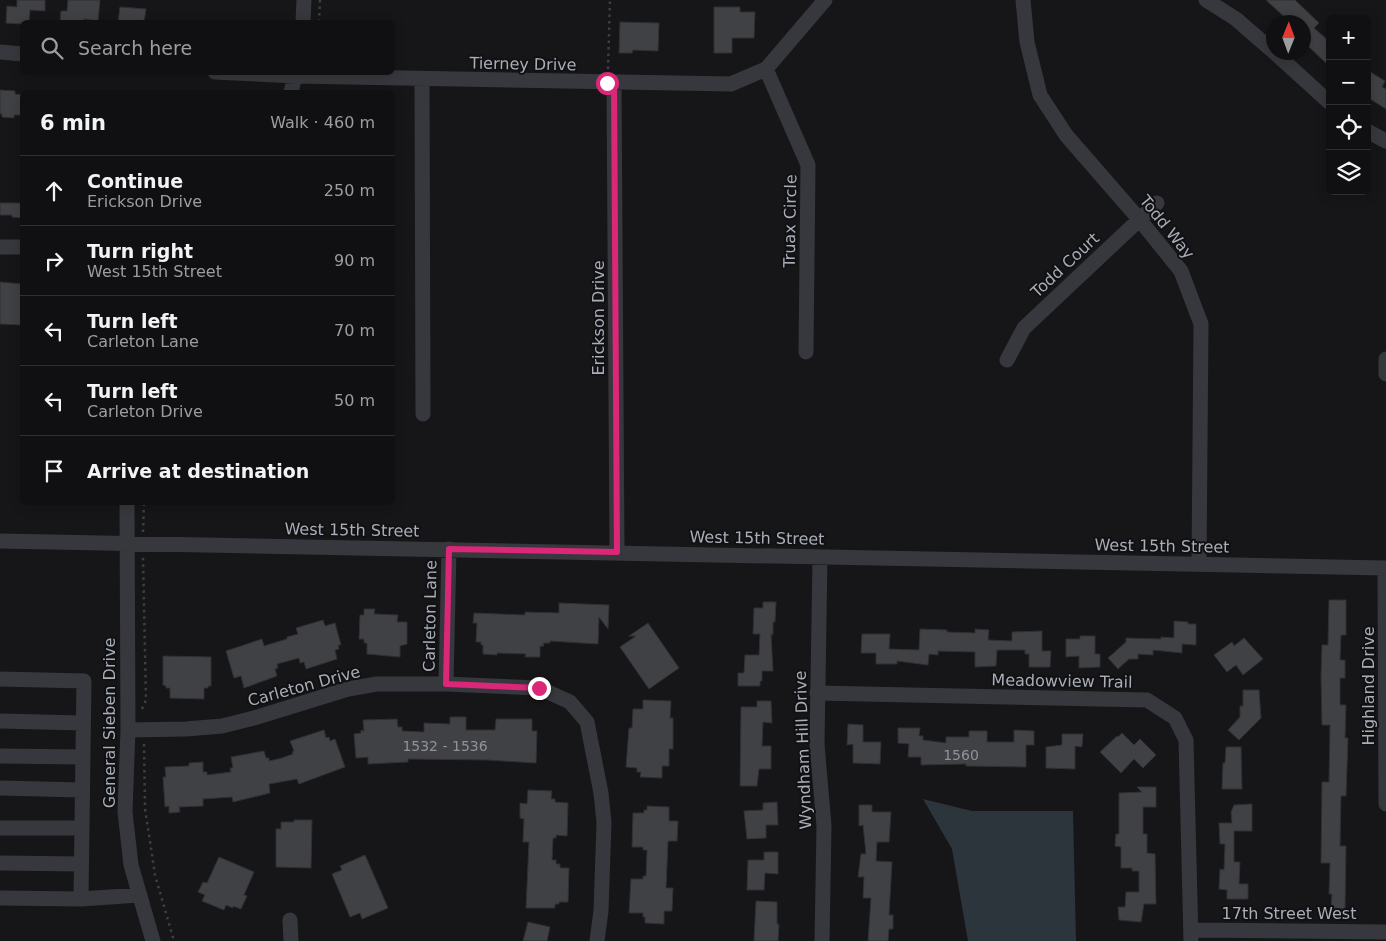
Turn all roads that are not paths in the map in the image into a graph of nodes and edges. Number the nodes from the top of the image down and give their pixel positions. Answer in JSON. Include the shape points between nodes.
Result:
{"nodes":[{"id":1,"x":304,"y":0,"type":"edge"},
{"id":2,"x":825,"y":0,"type":"edge"},
{"id":3,"x":1024,"y":0,"type":"edge"},
{"id":4,"x":1206,"y":0,"type":"edge"},
{"id":5,"x":303,"y":20,"type":"edge"},
{"id":6,"x":1266,"y":45,"type":"edge"},
{"id":7,"x":0,"y":52,"type":"edge"},
{"id":8,"x":20,"y":54,"type":"edge"},
{"id":9,"x":1283,"y":60,"type":"edge"},
{"id":10,"x":766,"y":69,"type":"junction"},
{"id":11,"x":296,"y":75,"type":"edge"},
{"id":12,"x":328,"y":75,"type":"edge"},
{"id":13,"x":422,"y":78,"type":"junction"},
{"id":14,"x":611,"y":83,"type":"junction"},
{"id":15,"x":292,"y":90,"type":"edge"},
{"id":16,"x":1326,"y":99,"type":"edge"},
{"id":17,"x":1371,"y":133,"type":"edge"},
{"id":18,"x":1386,"y":141,"type":"edge"},
{"id":19,"x":1157,"y":203,"type":"dead end"},
{"id":20,"x":1139,"y":219,"type":"junction"},
{"id":21,"x":0,"y":247,"type":"edge"},
{"id":22,"x":20,"y":247,"type":"edge"},
{"id":23,"x":806,"y":352,"type":"dead end"},
{"id":24,"x":1386,"y":359,"type":"edge"},
{"id":25,"x":1008,"y":360,"type":"dead end"},
{"id":26,"x":1386,"y":374,"type":"edge"},
{"id":27,"x":423,"y":414,"type":"dead end"},
{"id":28,"x":128,"y":505,"type":"edge"},
{"id":29,"x":0,"y":541,"type":"edge"},
{"id":30,"x":127,"y":543,"type":"junction"},
{"id":31,"x":449,"y":549,"type":"junction"},
{"id":32,"x":617,"y":552,"type":"junction"},
{"id":33,"x":820,"y":557,"type":"junction"},
{"id":34,"x":1199,"y":564,"type":"junction"},
{"id":35,"x":1386,"y":568,"type":"edge"},
{"id":36,"x":0,"y":679,"type":"edge"},
{"id":37,"x":446,"y":684,"type":"junction"},
{"id":38,"x":817,"y":693,"type":"junction"},
{"id":39,"x":0,"y":721,"type":"edge"},
{"id":40,"x":83,"y":723,"type":"junction"},
{"id":41,"x":128,"y":730,"type":"junction"},
{"id":42,"x":0,"y":756,"type":"edge"},
{"id":43,"x":83,"y":757,"type":"junction"},
{"id":44,"x":0,"y":788,"type":"edge"},
{"id":45,"x":82,"y":790,"type":"junction"},
{"id":46,"x":1386,"y":804,"type":"edge"},
{"id":47,"x":0,"y":828,"type":"edge"},
{"id":48,"x":82,"y":828,"type":"junction"},
{"id":49,"x":0,"y":863,"type":"edge"},
{"id":50,"x":81,"y":864,"type":"junction"},
{"id":51,"x":140,"y":895,"type":"junction"},
{"id":52,"x":0,"y":898,"type":"edge"},
{"id":53,"x":81,"y":899,"type":"junction"},
{"id":54,"x":290,"y":920,"type":"dead end"},
{"id":55,"x":1386,"y":932,"type":"edge"},
{"id":56,"x":1191,"y":936,"type":"edge"},
{"id":57,"x":153,"y":941,"type":"edge"},
{"id":58,"x":291,"y":941,"type":"edge"},
{"id":59,"x":597,"y":941,"type":"edge"},
{"id":60,"x":822,"y":941,"type":"edge"}],
"edges":[{"from":1,"to":5,"type":"street"},
{"from":2,"to":10,"type":"street","name":"Tierney Drive"},
{"from":3,"to":20,"type":"street","name":"Todd Way","via":[[1026,42],[1040,95],[1066,135]]},
{"from":4,"to":6,"type":"street","via":[[1236,19]]},
{"from":7,"to":8,"type":"street"},
{"from":9,"to":16,"type":"street"},
{"from":10,"to":14,"type":"street","name":"Tierney Drive","via":[[731,84]]},
{"from":10,"to":23,"type":"street","name":"Truax Circle","via":[[808,165]]},
{"from":11,"to":15,"type":"street"},
{"from":12,"to":13,"type":"street","name":"Tierney Drive"},
{"from":13,"to":14,"type":"street","name":"Tierney Drive"},
{"from":13,"to":27,"type":"street"},
{"from":14,"to":32,"type":"street","name":"Erickson Drive"},
{"from":17,"to":18,"type":"street"},
{"from":19,"to":20,"type":"street","name":"Todd Court"},
{"from":20,"to":25,"type":"street","name":"Todd Court","via":[[1024,328]]},
{"from":20,"to":34,"type":"street","name":"Todd Way","via":[[1181,271],[1201,324]]},
{"from":21,"to":22,"type":"street"},
{"from":24,"to":26,"type":"street"},
{"from":28,"to":30,"type":"street","name":"General Sieben Drive"},
{"from":29,"to":30,"type":"street","name":"West 15th Street"},
{"from":30,"to":31,"type":"street","name":"West 15th Street"},
{"from":30,"to":41,"type":"street","name":"General Sieben Drive"},
{"from":31,"to":32,"type":"street","name":"West 15th Street"},
{"from":31,"to":37,"type":"street","name":"Carleton Lane"},
{"from":32,"to":33,"type":"street","name":"West 15th Street"},
{"from":33,"to":34,"type":"street","name":"West 15th Street"},
{"from":33,"to":38,"type":"street","name":"Wyndham Hill Drive"},
{"from":34,"to":35,"type":"street","name":"West 15th Street"},
{"from":35,"to":46,"type":"street","name":"Highland Drive"},
{"from":36,"to":40,"type":"street","via":[[84,681]]},
{"from":37,"to":41,"type":"street","name":"Carleton Drive","via":[[394,683],[348,689],[222,726]]},
{"from":37,"to":59,"type":"street","name":"Carleton Drive","via":[[539,688],[570,702],[587,722],[604,824],[602,902]]},
{"from":38,"to":56,"type":"street","name":"Meadowview Trail","via":[[1147,700],[1175,718],[1186,740]]},
{"from":38,"to":60,"type":"street","name":"Wyndham Hill Drive","via":[[817,744],[824,826]]},
{"from":39,"to":40,"type":"street"},
{"from":40,"to":43,"type":"street"},
{"from":41,"to":51,"type":"street","name":"General Sieben Drive","via":[[125,812],[131,865]]},
{"from":42,"to":43,"type":"street"},
{"from":43,"to":45,"type":"street"},
{"from":44,"to":45,"type":"street"},
{"from":45,"to":48,"type":"street"},
{"from":47,"to":48,"type":"street"},
{"from":48,"to":50,"type":"street"},
{"from":49,"to":50,"type":"street"},
{"from":50,"to":53,"type":"street"},
{"from":51,"to":53,"type":"street"},
{"from":51,"to":57,"type":"street","name":"General Sieben Drive"},
{"from":52,"to":53,"type":"street"},
{"from":54,"to":58,"type":"street"},
{"from":55,"to":56,"type":"street","name":"17th Street West"}]}
